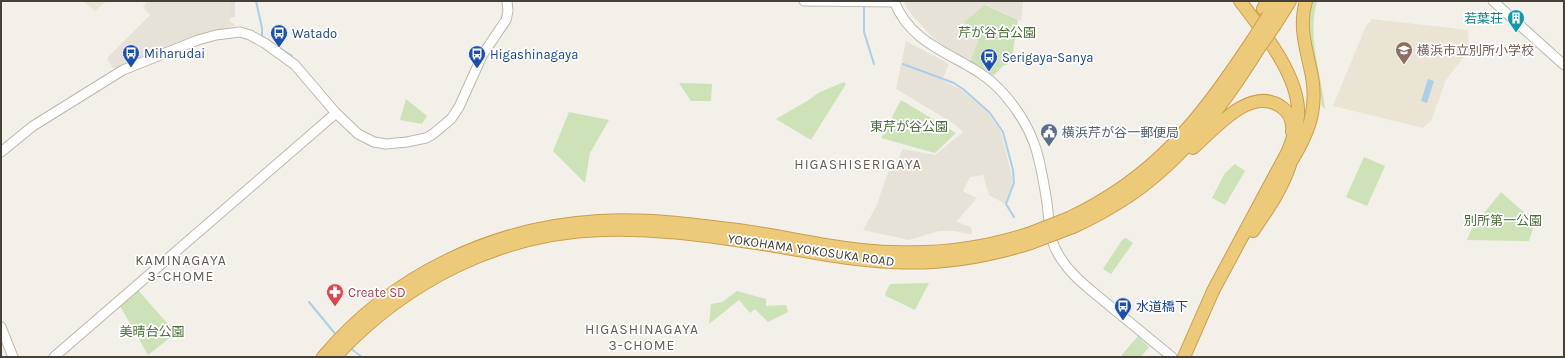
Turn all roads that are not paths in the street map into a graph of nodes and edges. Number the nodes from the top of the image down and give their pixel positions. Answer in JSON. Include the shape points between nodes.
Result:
{"nodes":[{"id":1,"x":507,"y":1,"type":"edge"},
{"id":2,"x":804,"y":1,"type":"edge"},
{"id":3,"x":1240,"y":1,"type":"edge"},
{"id":4,"x":1245,"y":1,"type":"edge"},
{"id":5,"x":1278,"y":1,"type":"edge"},
{"id":6,"x":1290,"y":1,"type":"edge"},
{"id":7,"x":1306,"y":1,"type":"edge"},
{"id":8,"x":1493,"y":1,"type":"edge"},
{"id":9,"x":894,"y":2,"type":"edge"},
{"id":10,"x":1268,"y":13,"type":"edge"},
{"id":11,"x":1254,"y":42,"type":"junction"},
{"id":12,"x":1564,"y":65,"type":"edge"},
{"id":13,"x":336,"y":113,"type":"junction"},
{"id":14,"x":1,"y":152,"type":"edge"},
{"id":15,"x":1289,"y":159,"type":"junction"},
{"id":16,"x":1145,"y":184,"type":"junction"},
{"id":17,"x":1071,"y":223,"type":"junction"},
{"id":18,"x":1246,"y":235,"type":"junction"},
{"id":19,"x":386,"y":304,"type":"junction"},
{"id":20,"x":1,"y":327,"type":"edge"},
{"id":21,"x":13,"y":357,"type":"edge"},
{"id":22,"x":54,"y":357,"type":"edge"},
{"id":23,"x":323,"y":357,"type":"edge"},
{"id":24,"x":335,"y":357,"type":"edge"},
{"id":25,"x":1172,"y":357,"type":"edge"},
{"id":26,"x":1184,"y":357,"type":"edge"},
{"id":27,"x":1191,"y":357,"type":"edge"}],
"edges":[{"from":1,"to":13,"type":"street","via":[[506,20],[484,54],[459,107],[433,134],[407,142],[374,142],[358,134]]},
{"from":2,"to":9,"type":"street"},
{"from":3,"to":15,"type":"highway","via":[[1278,55],[1294,87],[1298,100],[1298,116]]},
{"from":4,"to":15,"type":"highway","via":[[1283,53],[1299,84],[1303,100],[1302,134]]},
{"from":5,"to":10,"type":"highway","name":"YOKOHAMA YOKOSUKA ROAD"},
{"from":6,"to":10,"type":"highway","name":"YOKOHAMA YOKOSUKA ROAD"},
{"from":7,"to":15,"type":"highway","via":[[1302,24],[1313,84],[1313,110],[1311,123]]},
{"from":8,"to":12,"type":"street"},
{"from":9,"to":25,"type":"street","via":[[902,17],[919,37],[992,81],[1018,111],[1026,122],[1038,155],[1054,247],[1067,269]]},
{"from":10,"to":11,"type":"highway","name":"YOKOHAMA YOKOSUKA ROAD","bridge":true},
{"from":10,"to":11,"type":"highway"},
{"from":11,"to":16,"type":"highway","name":"YOKOHAMA YOKOSUKA ROAD","via":[[1229,95],[1179,154]]},
{"from":11,"to":17,"type":"highway","name":"YOKOHAMA YOKOSUKA ROAD","via":[[1186,131],[1127,184]]},
{"from":13,"to":14,"type":"street","via":[[295,65],[283,55],[250,35],[240,32],[226,33],[198,40],[123,70],[33,126]]},
{"from":13,"to":22,"type":"street"},
{"from":15,"to":16,"type":"highway","via":[[1292,122],[1288,113],[1272,102],[1260,101],[1234,111],[1170,168]]},
{"from":15,"to":18,"type":"highway"},
{"from":16,"to":17,"type":"highway","name":"YOKOHAMA YOKOSUKA ROAD","via":[[1111,208]]},
{"from":17,"to":19,"type":"highway","name":"YOKOHAMA YOKOSUKA ROAD","bridge":true,"via":[[1029,239],[1009,240],[967,249],[920,253],[862,250],[675,222],[629,220],[570,223],[501,238],[464,252],[428,270]]},
{"from":18,"to":26,"type":"highway","via":[[1213,291]]},
{"from":18,"to":27,"type":"highway"},
{"from":19,"to":23,"type":"highway","name":"YOKOHAMA YOKOSUKA ROAD","via":[[342,336]]},
{"from":19,"to":24,"type":"highway","name":"YOKOHAMA YOKOSUKA ROAD"},
{"from":20,"to":21,"type":"street"}]}
